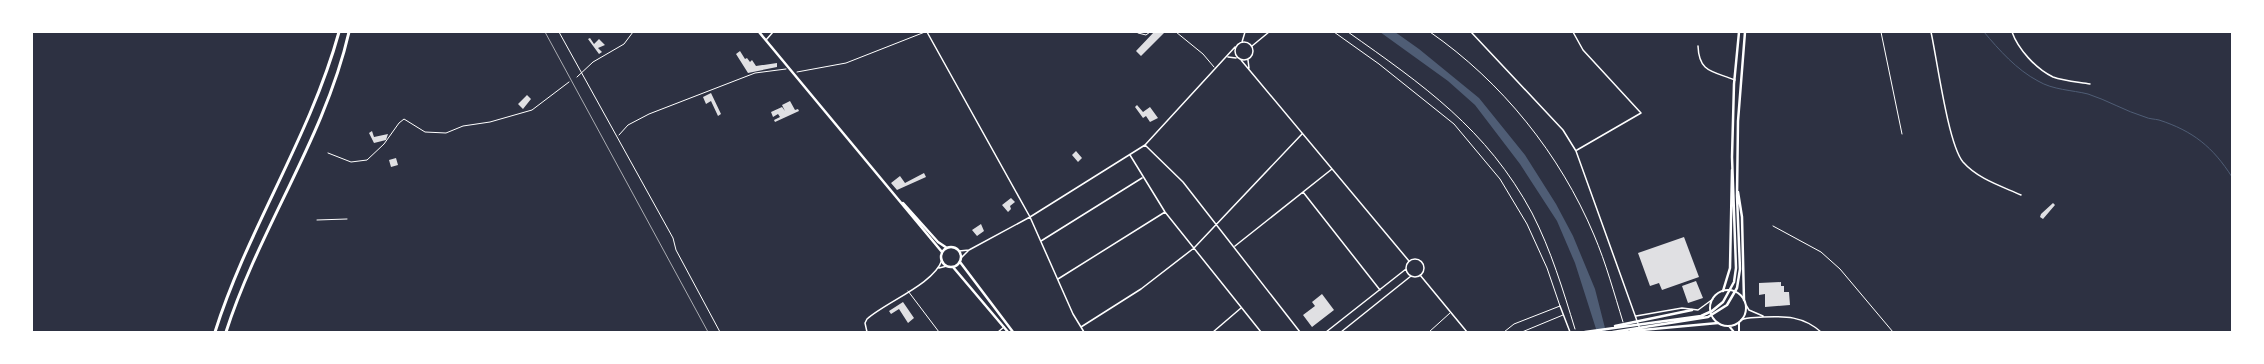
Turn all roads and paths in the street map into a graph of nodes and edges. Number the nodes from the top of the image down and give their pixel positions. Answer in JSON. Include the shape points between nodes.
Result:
{"nodes":[{"id":1,"x":339,"y":32,"type":"edge"},
{"id":2,"x":349,"y":32,"type":"edge"},
{"id":3,"x":559,"y":32,"type":"edge"},
{"id":4,"x":633,"y":32,"type":"edge"},
{"id":5,"x":759,"y":32,"type":"edge"},
{"id":6,"x":773,"y":32,"type":"edge"},
{"id":7,"x":926,"y":32,"type":"edge"},
{"id":8,"x":1150,"y":32,"type":"edge"},
{"id":9,"x":1176,"y":32,"type":"edge"},
{"id":10,"x":1245,"y":32,"type":"edge"},
{"id":11,"x":1269,"y":32,"type":"edge"},
{"id":12,"x":1334,"y":32,"type":"edge"},
{"id":13,"x":1348,"y":32,"type":"edge"},
{"id":14,"x":1430,"y":32,"type":"edge"},
{"id":15,"x":1471,"y":32,"type":"edge"},
{"id":16,"x":1573,"y":32,"type":"edge"},
{"id":17,"x":1739,"y":32,"type":"edge"},
{"id":18,"x":1745,"y":32,"type":"edge"},
{"id":19,"x":1881,"y":32,"type":"edge"},
{"id":20,"x":1931,"y":32,"type":"edge"},
{"id":21,"x":2012,"y":32,"type":"edge"},
{"id":22,"x":1138,"y":33,"type":"edge"},
{"id":23,"x":766,"y":40,"type":"junction"},
{"id":24,"x":1242,"y":42,"type":"junction"},
{"id":25,"x":1252,"y":46,"type":"junction"},
{"id":26,"x":1698,"y":46,"type":"dead end"},
{"id":27,"x":1236,"y":47,"type":"junction"},
{"id":28,"x":1228,"y":57,"type":"junction"},
{"id":29,"x":1237,"y":58,"type":"junction"},
{"id":30,"x":1241,"y":60,"type":"junction"},
{"id":31,"x":1248,"y":60,"type":"junction"},
{"id":32,"x":790,"y":68,"type":"junction"},
{"id":33,"x":1216,"y":69,"type":"junction"},
{"id":34,"x":1250,"y":70,"type":"junction"},
{"id":35,"x":582,"y":73,"type":"junction"},
{"id":36,"x":794,"y":73,"type":"junction"},
{"id":37,"x":577,"y":77,"type":"dead end"},
{"id":38,"x":1735,"y":80,"type":"junction"},
{"id":39,"x":569,"y":82,"type":"dead end"},
{"id":40,"x":2090,"y":84,"type":"dead end"},
{"id":41,"x":1302,"y":134,"type":"junction"},
{"id":42,"x":1902,"y":134,"type":"dead end"},
{"id":43,"x":618,"y":136,"type":"junction"},
{"id":44,"x":1145,"y":145,"type":"junction"},
{"id":45,"x":1576,"y":151,"type":"junction"},
{"id":46,"x":328,"y":152,"type":"dead end"},
{"id":47,"x":1130,"y":155,"type":"junction"},
{"id":48,"x":1732,"y":157,"type":"junction"},
{"id":49,"x":1332,"y":169,"type":"junction"},
{"id":50,"x":1142,"y":178,"type":"junction"},
{"id":51,"x":1738,"y":191,"type":"junction"},
{"id":52,"x":1303,"y":192,"type":"junction"},
{"id":53,"x":2021,"y":195,"type":"dead end"},
{"id":54,"x":898,"y":198,"type":"junction"},
{"id":55,"x":1165,"y":212,"type":"junction"},
{"id":56,"x":1030,"y":217,"type":"junction"},
{"id":57,"x":347,"y":219,"type":"dead end"},
{"id":58,"x":317,"y":220,"type":"dead end"},
{"id":59,"x":1217,"y":225,"type":"junction"},
{"id":60,"x":1773,"y":226,"type":"dead end"},
{"id":61,"x":1041,"y":241,"type":"junction"},
{"id":62,"x":1234,"y":247,"type":"junction"},
{"id":63,"x":947,"y":248,"type":"junction"},
{"id":64,"x":1194,"y":248,"type":"junction"},
{"id":65,"x":969,"y":250,"type":"junction"},
{"id":66,"x":959,"y":251,"type":"junction"},
{"id":67,"x":942,"y":252,"type":"junction"},
{"id":68,"x":961,"y":258,"type":"junction"},
{"id":69,"x":942,"y":260,"type":"junction"},
{"id":70,"x":1409,"y":261,"type":"junction"},
{"id":71,"x":960,"y":262,"type":"junction"},
{"id":72,"x":947,"y":266,"type":"junction"},
{"id":73,"x":953,"y":267,"type":"junction"},
{"id":74,"x":939,"y":268,"type":"junction"},
{"id":75,"x":1406,"y":269,"type":"junction"},
{"id":76,"x":1420,"y":275,"type":"junction"},
{"id":77,"x":1411,"y":276,"type":"junction"},
{"id":78,"x":1058,"y":279,"type":"junction"},
{"id":79,"x":1380,"y":290,"type":"junction"},
{"id":80,"x":908,"y":291,"type":"junction"},
{"id":81,"x":1723,"y":291,"type":"junction"},
{"id":82,"x":1713,"y":299,"type":"junction"},
{"id":83,"x":1744,"y":300,"type":"junction"},
{"id":84,"x":1746,"y":305,"type":"junction"},
{"id":85,"x":1560,"y":306,"type":"junction"},
{"id":86,"x":1241,"y":308,"type":"junction"},
{"id":87,"x":1692,"y":310,"type":"junction"},
{"id":88,"x":1450,"y":312,"type":"junction"},
{"id":89,"x":1563,"y":315,"type":"junction"},
{"id":90,"x":1636,"y":316,"type":"junction"},
{"id":91,"x":1765,"y":317,"type":"junction"},
{"id":92,"x":1740,"y":321,"type":"junction"},
{"id":93,"x":1718,"y":323,"type":"junction"},
{"id":94,"x":1624,"y":324,"type":"dead end"},
{"id":95,"x":1729,"y":326,"type":"junction"},
{"id":96,"x":1004,"y":327,"type":"junction"},
{"id":97,"x":1081,"y":327,"type":"junction"},
{"id":98,"x":1613,"y":327,"type":"junction"},
{"id":99,"x":1650,"y":328,"type":"junction"},
{"id":100,"x":1575,"y":329,"type":"dead end"},
{"id":101,"x":216,"y":332,"type":"edge"},
{"id":102,"x":226,"y":332,"type":"edge"},
{"id":103,"x":720,"y":332,"type":"edge"},
{"id":104,"x":866,"y":332,"type":"edge"},
{"id":105,"x":939,"y":332,"type":"edge"},
{"id":106,"x":998,"y":332,"type":"edge"},
{"id":107,"x":1008,"y":332,"type":"edge"},
{"id":108,"x":1013,"y":332,"type":"edge"},
{"id":109,"x":1084,"y":332,"type":"edge"},
{"id":110,"x":1213,"y":332,"type":"edge"},
{"id":111,"x":1261,"y":332,"type":"edge"},
{"id":112,"x":1300,"y":332,"type":"edge"},
{"id":113,"x":1326,"y":332,"type":"edge"},
{"id":114,"x":1341,"y":332,"type":"edge"},
{"id":115,"x":1429,"y":332,"type":"edge"},
{"id":116,"x":1467,"y":332,"type":"edge"},
{"id":117,"x":1504,"y":332,"type":"edge"},
{"id":118,"x":1522,"y":332,"type":"edge"},
{"id":119,"x":1570,"y":332,"type":"edge"},
{"id":120,"x":1585,"y":332,"type":"edge"},
{"id":121,"x":1614,"y":332,"type":"edge"},
{"id":122,"x":1641,"y":332,"type":"edge"},
{"id":123,"x":1734,"y":332,"type":"edge"},
{"id":124,"x":1739,"y":332,"type":"edge"},
{"id":125,"x":1821,"y":332,"type":"edge"},
{"id":126,"x":1893,"y":332,"type":"edge"}],
"edges":[{"from":1,"to":101,"type":"highway","via":[[312,111],[244,258]]},
{"from":2,"to":102,"type":"highway","via":[[329,94],[253,262]]},
{"from":3,"to":35,"type":"path"},
{"from":4,"to":35,"type":"path","via":[[624,44],[593,62]]},
{"from":5,"to":23,"type":"main road"},
{"from":6,"to":23,"type":"street"},
{"from":7,"to":36,"type":"path","via":[[846,64]]},
{"from":7,"to":56,"type":"street"},
{"from":8,"to":22,"type":"path","via":[[1146,35]]},
{"from":9,"to":33,"type":"path","via":[[1203,54]]},
{"from":10,"to":24,"type":"street"},
{"from":11,"to":25,"type":"street"},
{"from":12,"to":85,"type":"lane","via":[[1454,124],[1500,179],[1527,224],[1547,268]]},
{"from":13,"to":100,"type":"path","via":[[1437,97],[1488,147],[1532,213],[1552,259]]},
{"from":14,"to":94,"type":"path","via":[[1488,79],[1524,118],[1555,161],[1578,200],[1595,237]]},
{"from":15,"to":45,"type":"street","via":[[1563,130]]},
{"from":16,"to":45,"type":"street","via":[[1583,50],[1641,113]]},
{"from":17,"to":38,"type":"main road"},
{"from":18,"to":51,"type":"main road","via":[[1739,113]]},
{"from":19,"to":42,"type":"path"},
{"from":20,"to":53,"type":"street","via":[[1951,135],[1962,161],[1978,175]]},
{"from":21,"to":40,"type":"street","via":[[2015,41],[2031,61],[2053,77]]},
{"from":23,"to":32,"type":"main road"},
{"from":24,"to":25,"type":"street"},
{"from":24,"to":27,"type":"street"},
{"from":25,"to":31,"type":"street","via":[[1253,53]]},
{"from":26,"to":38,"type":"street","via":[[1699,60],[1706,68]]},
{"from":27,"to":28,"type":"street"},
{"from":27,"to":29,"type":"street","via":[[1234,52]]},
{"from":28,"to":29,"type":"street"},
{"from":28,"to":33,"type":"street"},
{"from":29,"to":30,"type":"street"},
{"from":30,"to":31,"type":"street"},
{"from":30,"to":34,"type":"street"},
{"from":31,"to":34,"type":"street"},
{"from":32,"to":36,"type":"main road"},
{"from":32,"to":43,"type":"path","via":[[755,73],[649,114],[628,125]]},
{"from":33,"to":44,"type":"street"},
{"from":34,"to":41,"type":"street"},
{"from":35,"to":37,"type":"path"},
{"from":35,"to":43,"type":"path"},
{"from":36,"to":54,"type":"main road"},
{"from":38,"to":48,"type":"main road"},
{"from":39,"to":46,"type":"path","via":[[532,110],[490,122],[463,126],[446,133],[425,132],[404,119],[373,156],[363,162],[351,162]]},
{"from":41,"to":49,"type":"street"},
{"from":41,"to":59,"type":"street"},
{"from":43,"to":103,"type":"path"},
{"from":44,"to":47,"type":"street"},
{"from":44,"to":59,"type":"street","via":[[1183,182]]},
{"from":45,"to":90,"type":"street"},
{"from":47,"to":50,"type":"street"},
{"from":47,"to":56,"type":"street"},
{"from":48,"to":81,"type":"main road","via":[[1730,268]]},
{"from":48,"to":98,"type":"main road","via":[[1736,275],[1729,295],[1712,311],[1692,318]]},
{"from":49,"to":52,"type":"street"},
{"from":49,"to":70,"type":"street"},
{"from":50,"to":55,"type":"street"},
{"from":50,"to":61,"type":"street"},
{"from":51,"to":83,"type":"main road","via":[[1742,217]]},
{"from":51,"to":99,"type":"main road","via":[[1739,280],[1733,296],[1727,305],[1714,315]]},
{"from":52,"to":62,"type":"street"},
{"from":52,"to":79,"type":"street"},
{"from":54,"to":63,"type":"main road","via":[[938,242]]},
{"from":54,"to":67,"type":"main road"},
{"from":55,"to":64,"type":"street"},
{"from":55,"to":78,"type":"street"},
{"from":56,"to":61,"type":"street"},
{"from":56,"to":65,"type":"street"},
{"from":57,"to":58,"type":"path"},
{"from":59,"to":62,"type":"street"},
{"from":59,"to":64,"type":"street"},
{"from":60,"to":126,"type":"path","via":[[1821,252],[1840,269]]},
{"from":61,"to":78,"type":"street"},
{"from":62,"to":112,"type":"street"},
{"from":63,"to":66,"type":"main road","via":[[952,247]]},
{"from":63,"to":67,"type":"main road"},
{"from":64,"to":86,"type":"street"},
{"from":64,"to":97,"type":"street","via":[[1141,290]]},
{"from":65,"to":66,"type":"street"},
{"from":65,"to":68,"type":"street"},
{"from":66,"to":68,"type":"main road"},
{"from":67,"to":69,"type":"main road"},
{"from":68,"to":71,"type":"main road"},
{"from":69,"to":72,"type":"main road"},
{"from":69,"to":74,"type":"street"},
{"from":70,"to":75,"type":"street"},
{"from":70,"to":76,"type":"street","via":[[1418,260],[1422,263],[1423,270]]},
{"from":71,"to":73,"type":"main road"},
{"from":71,"to":108,"type":"main road"},
{"from":72,"to":73,"type":"main road"},
{"from":72,"to":74,"type":"street"},
{"from":73,"to":96,"type":"main road"},
{"from":74,"to":80,"type":"street"},
{"from":75,"to":77,"type":"street"},
{"from":75,"to":79,"type":"street"},
{"from":76,"to":77,"type":"street"},
{"from":76,"to":88,"type":"street"},
{"from":77,"to":114,"type":"street"},
{"from":78,"to":97,"type":"street"},
{"from":79,"to":113,"type":"street"},
{"from":80,"to":104,"type":"street","via":[[867,319]]},
{"from":80,"to":105,"type":"lane"},
{"from":81,"to":82,"type":"street"},
{"from":81,"to":83,"type":"street","via":[[1734,291]]},
{"from":82,"to":87,"type":"street","via":[[1705,306]]},
{"from":82,"to":93,"type":"street","via":[[1710,304],[1711,314]]},
{"from":83,"to":84,"type":"street"},
{"from":84,"to":91,"type":"street","via":[[1749,310]]},
{"from":84,"to":92,"type":"street"},
{"from":85,"to":89,"type":"street"},
{"from":85,"to":117,"type":"lane","via":[[1514,324]]},
{"from":86,"to":110,"type":"street"},
{"from":86,"to":111,"type":"street"},
{"from":87,"to":90,"type":"street","via":[[1682,308]]},
{"from":87,"to":98,"type":"main road"},
{"from":88,"to":115,"type":"lane"},
{"from":88,"to":116,"type":"street"},
{"from":89,"to":118,"type":"lane"},
{"from":89,"to":119,"type":"street"},
{"from":90,"to":122,"type":"street"},
{"from":91,"to":92,"type":"street","via":[[1746,318]]},
{"from":91,"to":125,"type":"street","via":[[1795,317],[1813,324]]},
{"from":92,"to":95,"type":"street"},
{"from":92,"to":124,"type":"street"},
{"from":93,"to":95,"type":"street"},
{"from":93,"to":99,"type":"main road"},
{"from":95,"to":123,"type":"street"},
{"from":96,"to":106,"type":"street"},
{"from":96,"to":107,"type":"main road"},
{"from":97,"to":109,"type":"street"},
{"from":98,"to":120,"type":"main road"},
{"from":99,"to":121,"type":"main road"}]}
